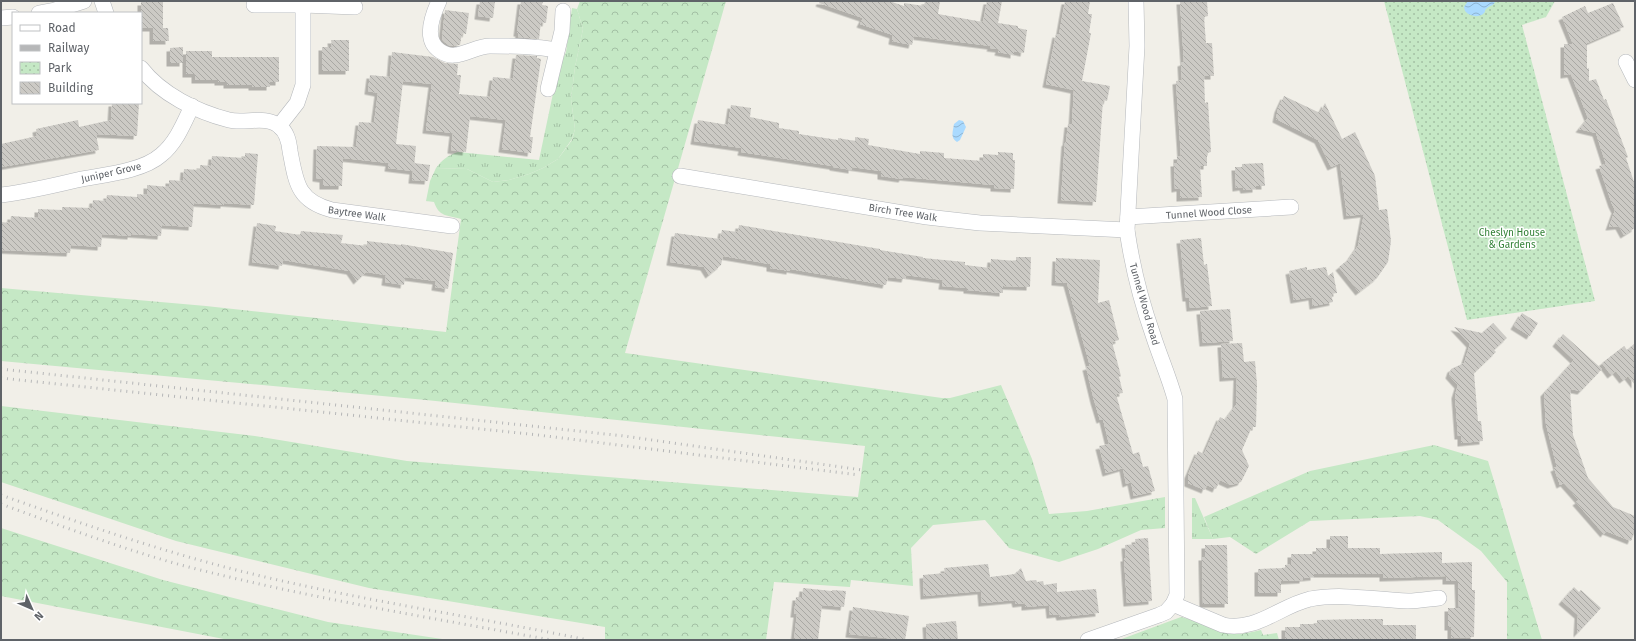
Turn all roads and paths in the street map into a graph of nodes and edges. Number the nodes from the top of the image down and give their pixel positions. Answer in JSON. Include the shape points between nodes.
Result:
{"nodes":[{"id":1,"x":84,"y":1,"type":"edge"},
{"id":2,"x":102,"y":1,"type":"edge"},
{"id":3,"x":439,"y":1,"type":"edge"},
{"id":4,"x":1136,"y":1,"type":"edge"},
{"id":5,"x":254,"y":5,"type":"dead end"},
{"id":6,"x":303,"y":5,"type":"junction"},
{"id":7,"x":355,"y":7,"type":"dead end"},
{"id":8,"x":563,"y":11,"type":"dead end"},
{"id":9,"x":44,"y":12,"type":"edge"},
{"id":10,"x":106,"y":12,"type":"edge"},
{"id":11,"x":12,"y":16,"type":"edge"},
{"id":12,"x":1,"y":18,"type":"edge"},
{"id":13,"x":557,"y":50,"type":"junction"},
{"id":14,"x":1626,"y":62,"type":"dead end"},
{"id":15,"x":142,"y":69,"type":"edge"},
{"id":16,"x":1635,"y":80,"type":"edge"},
{"id":17,"x":548,"y":89,"type":"dead end"},
{"id":18,"x":192,"y":106,"type":"junction"},
{"id":19,"x":280,"y":126,"type":"junction"},
{"id":20,"x":680,"y":176,"type":"dead end"},
{"id":21,"x":1,"y":195,"type":"edge"},
{"id":22,"x":1291,"y":207,"type":"dead end"},
{"id":23,"x":1128,"y":224,"type":"junction"},
{"id":24,"x":452,"y":226,"type":"dead end"},
{"id":25,"x":1439,"y":598,"type":"dead end"},
{"id":26,"x":1173,"y":604,"type":"junction"},
{"id":27,"x":1088,"y":640,"type":"edge"}],
"edges":[{"from":1,"to":9,"type":"street"},
{"from":2,"to":10,"type":"street"},
{"from":3,"to":13,"type":"street","via":[[430,35],[435,46],[446,54],[456,55],[490,46],[522,45]]},
{"from":4,"to":23,"type":"street","name":"Tunnel Wood Road","via":[[1137,46]]},
{"from":5,"to":6,"type":"street"},
{"from":6,"to":7,"type":"street"},
{"from":6,"to":19,"type":"street","via":[[303,85],[297,103]]},
{"from":8,"to":13,"type":"street","via":[[562,31]]},
{"from":11,"to":12,"type":"street"},
{"from":13,"to":17,"type":"street"},
{"from":14,"to":16,"type":"street"},
{"from":15,"to":18,"type":"street","via":[[162,89]]},
{"from":18,"to":19,"type":"street","via":[[229,120],[269,121]]},
{"from":18,"to":21,"type":"street","name":"Juniper Grove","via":[[174,140],[160,157],[151,162],[130,169]]},
{"from":19,"to":24,"type":"street","name":"Baytree Walk","via":[[288,137],[298,187],[302,194],[316,205],[332,210]]},
{"from":20,"to":23,"type":"street","name":"Birch Tree Walk","via":[[927,217],[980,223]]},
{"from":22,"to":23,"type":"street","name":"Tunnel Wood Close"},
{"from":23,"to":26,"type":"street","name":"Tunnel Wood Road","via":[[1131,256],[1140,292],[1175,399],[1177,595]]},
{"from":25,"to":26,"type":"street","via":[[1409,601],[1348,596],[1318,598],[1297,603],[1258,622],[1232,627]]},
{"from":26,"to":27,"type":"street","via":[[1166,612]]}]}
